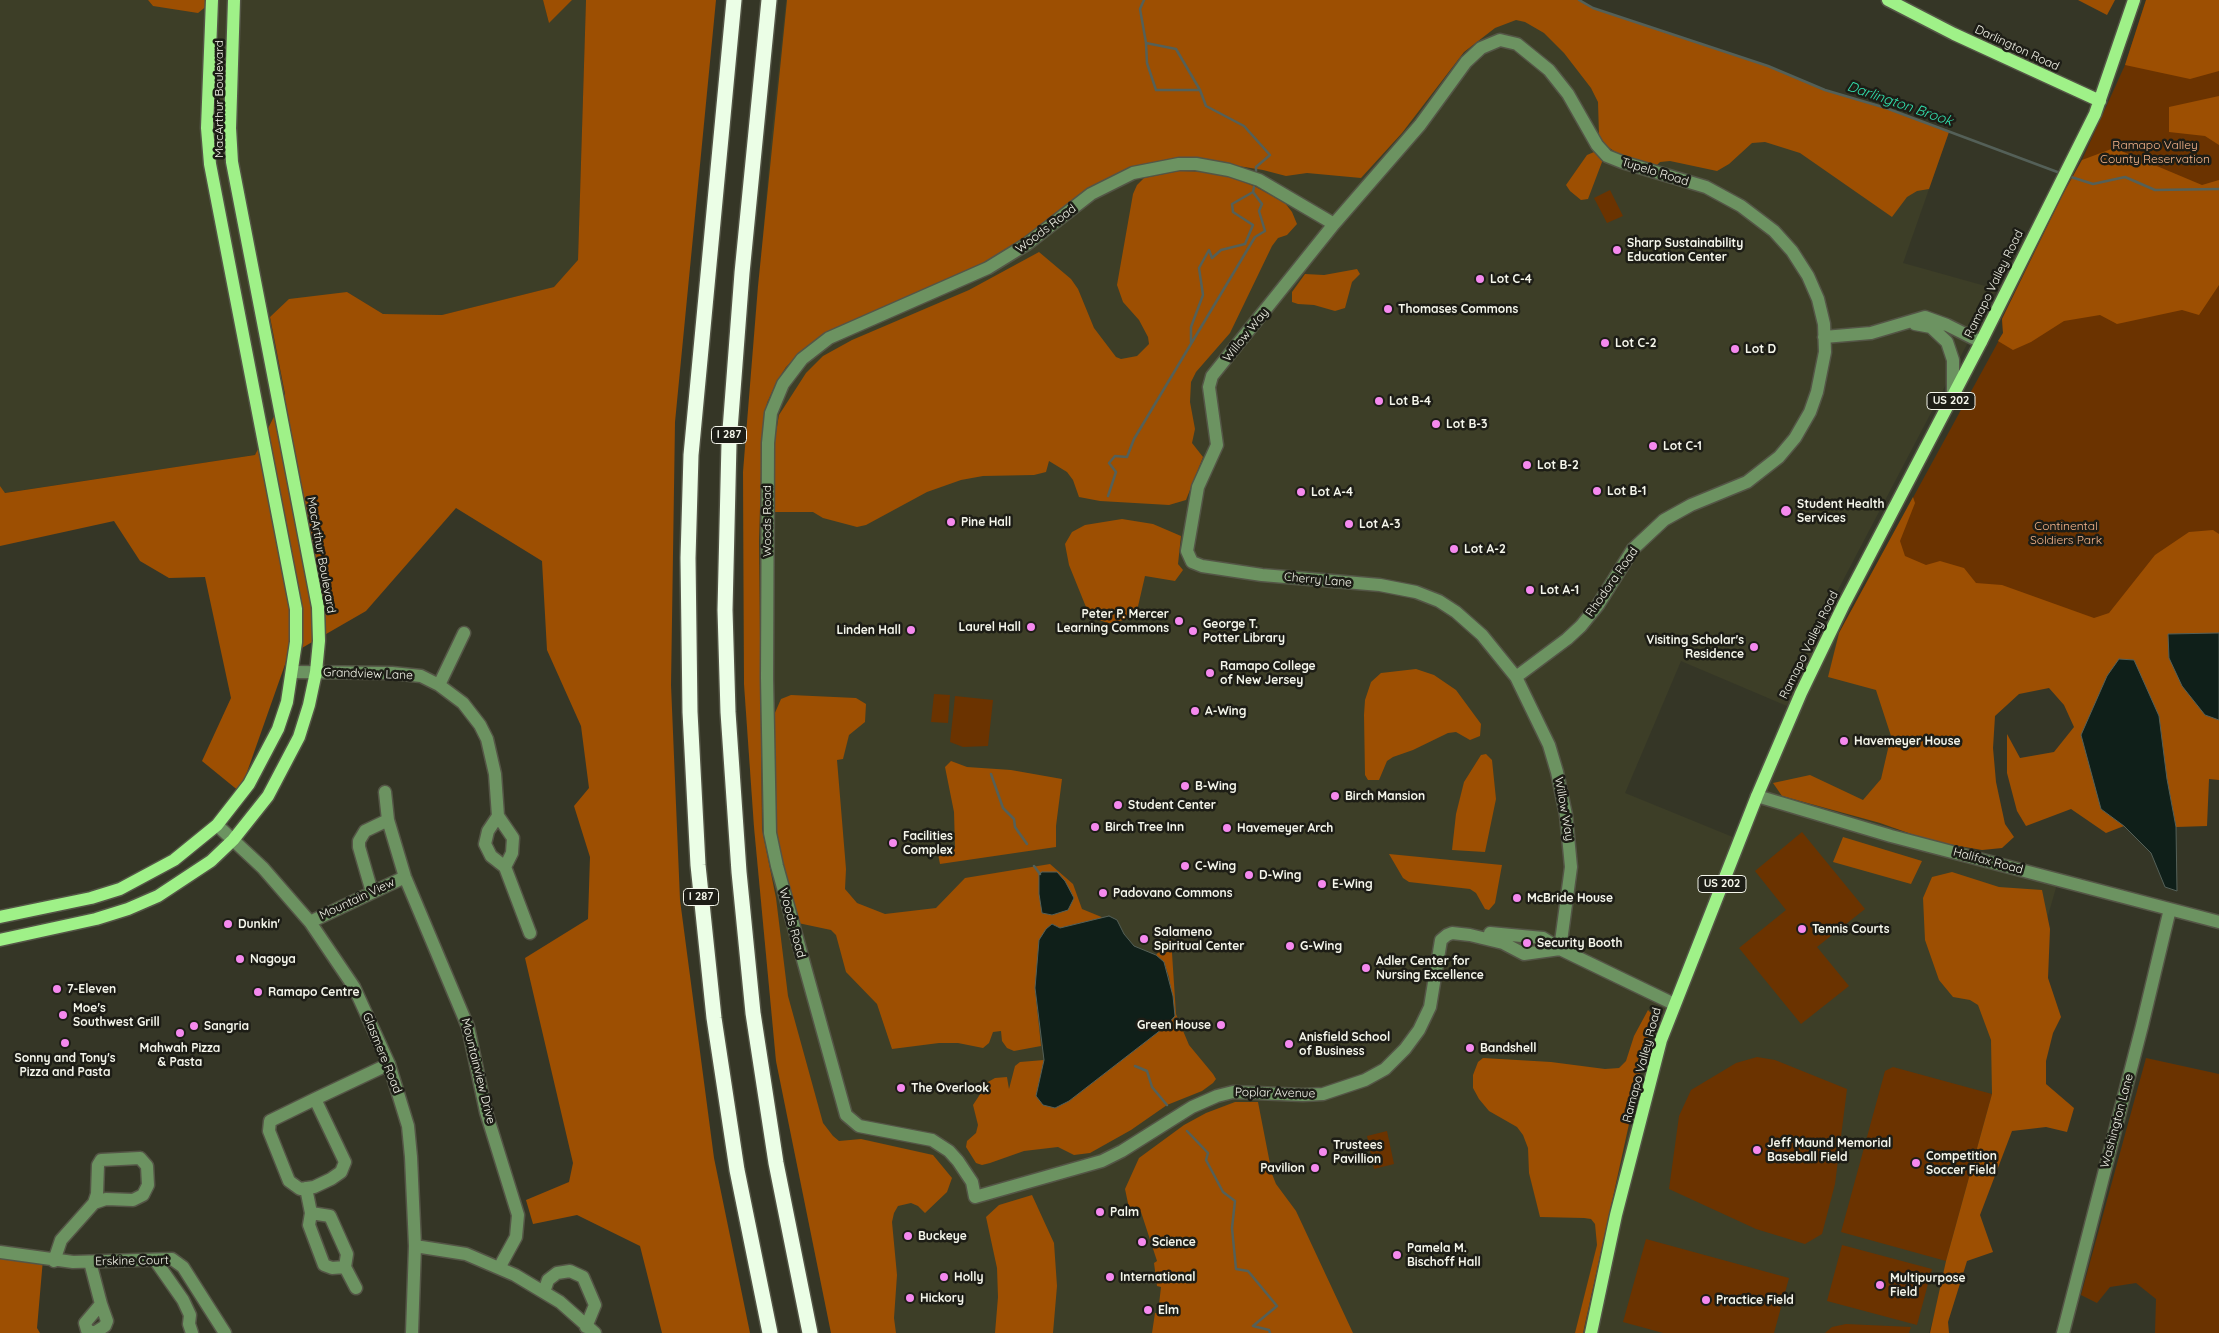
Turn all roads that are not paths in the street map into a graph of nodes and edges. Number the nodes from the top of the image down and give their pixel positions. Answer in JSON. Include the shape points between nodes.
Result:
{"nodes":[{"id":1,"x":212,"y":0,"type":"edge"},
{"id":2,"x":234,"y":0,"type":"edge"},
{"id":3,"x":734,"y":0,"type":"edge"},
{"id":4,"x":769,"y":0,"type":"edge"},
{"id":5,"x":1888,"y":0,"type":"edge"},
{"id":6,"x":2134,"y":0,"type":"edge"},
{"id":7,"x":2100,"y":101,"type":"junction"},
{"id":8,"x":1334,"y":224,"type":"junction"},
{"id":9,"x":1900,"y":324,"type":"junction"},
{"id":10,"x":1824,"y":337,"type":"junction"},
{"id":11,"x":1981,"y":342,"type":"junction"},
{"id":12,"x":1953,"y":396,"type":"junction"},
{"id":13,"x":1209,"y":462,"type":"joint"},
{"id":14,"x":1714,"y":495,"type":"joint"},
{"id":15,"x":464,"y":633,"type":"dead end"},
{"id":16,"x":293,"y":672,"type":"junction"},
{"id":17,"x":316,"y":672,"type":"junction"},
{"id":18,"x":1516,"y":677,"type":"junction"},
{"id":19,"x":439,"y":685,"type":"junction"},
{"id":20,"x":385,"y":792,"type":"dead end"},
{"id":21,"x":1757,"y":796,"type":"junction"},
{"id":22,"x":498,"y":816,"type":"junction"},
{"id":23,"x":388,"y":820,"type":"junction"},
{"id":24,"x":217,"y":824,"type":"junction"},
{"id":25,"x":233,"y":840,"type":"junction"},
{"id":26,"x":505,"y":867,"type":"junction"},
{"id":27,"x":405,"y":877,"type":"junction"},
{"id":28,"x":372,"y":892,"type":"junction"},
{"id":29,"x":2170,"y":909,"type":"junction"},
{"id":30,"x":0,"y":917,"type":"edge"},
{"id":31,"x":310,"y":922,"type":"junction"},
{"id":32,"x":2219,"y":922,"type":"edge"},
{"id":33,"x":530,"y":933,"type":"dead end"},
{"id":34,"x":1470,"y":935,"type":"junction"},
{"id":35,"x":0,"y":940,"type":"edge"},
{"id":36,"x":1560,"y":949,"type":"junction"},
{"id":37,"x":1674,"y":1004,"type":"junction"},
{"id":38,"x":389,"y":1064,"type":"junction"},
{"id":39,"x":315,"y":1099,"type":"junction"},
{"id":40,"x":306,"y":1188,"type":"junction"},
{"id":41,"x":975,"y":1196,"type":"joint"},
{"id":42,"x":94,"y":1202,"type":"junction"},
{"id":43,"x":311,"y":1213,"type":"junction"},
{"id":44,"x":415,"y":1246,"type":"junction"},
{"id":45,"x":0,"y":1252,"type":"edge"},
{"id":46,"x":54,"y":1260,"type":"junction"},
{"id":47,"x":155,"y":1260,"type":"junction"},
{"id":48,"x":90,"y":1262,"type":"junction"},
{"id":49,"x":345,"y":1267,"type":"junction"},
{"id":50,"x":499,"y":1268,"type":"junction"},
{"id":51,"x":356,"y":1288,"type":"dead end"},
{"id":52,"x":544,"y":1292,"type":"junction"},
{"id":53,"x":208,"y":1306,"type":"junction"},
{"id":54,"x":190,"y":1315,"type":"junction"},
{"id":55,"x":590,"y":1331,"type":"edge"},
{"id":56,"x":94,"y":1333,"type":"edge"},
{"id":57,"x":192,"y":1333,"type":"edge"},
{"id":58,"x":226,"y":1333,"type":"edge"},
{"id":59,"x":412,"y":1333,"type":"edge"},
{"id":60,"x":770,"y":1333,"type":"edge"},
{"id":61,"x":810,"y":1333,"type":"edge"},
{"id":62,"x":1591,"y":1333,"type":"edge"},
{"id":63,"x":2063,"y":1333,"type":"edge"}],
"edges":[{"from":1,"to":16,"type":"main road","name":"MacArthur Boulevard","via":[[207,128],[210,164],[296,609]]},
{"from":2,"to":17,"type":"main road","name":"MacArthur Boulevard","via":[[232,162],[318,607]]},
{"from":3,"to":60,"type":"highway","number":"I 287","via":[[691,455],[688,558],[690,712],[698,865],[714,1018],[737,1170]]},
{"from":4,"to":61,"type":"highway","number":"I 287","via":[[729,434],[725,601],[728,712],[753,1013],[776,1163]]},
{"from":5,"to":7,"type":"main road","name":"Darlington Road"},
{"from":6,"to":7,"type":"main road","name":"Ramapo Valley Road","number":"US 202"},
{"from":7,"to":11,"type":"main road","name":"Ramapo Valley Road","number":"US 202"},
{"from":8,"to":10,"type":"street","name":"Tupelo Road","via":[[1420,125],[1472,55],[1493,41],[1512,42],[1558,80],[1607,156],[1706,187],[1741,206],[1774,231],[1792,251],[1813,287],[1822,312]]},
{"from":8,"to":13,"type":"street","name":"Willow Way","via":[[1212,376],[1209,387],[1217,444]]},
{"from":8,"to":41,"type":"street","name":"Woods Road","via":[[1258,180],[1229,170],[1179,164],[1132,173],[1091,194],[1027,244],[988,268],[829,338],[802,359],[776,398],[768,443],[767,678],[770,833],[776,866],[846,1116],[859,1126],[932,1140],[958,1161],[972,1182]]},
{"from":9,"to":10,"type":"street","via":[[1871,333]]},
{"from":9,"to":11,"type":"street","via":[[1925,317]]},
{"from":9,"to":12,"type":"street","via":[[1931,327],[1947,342],[1954,360]]},
{"from":10,"to":14,"type":"street","name":"Tupelo Road","via":[[1822,374],[1817,392],[1795,438],[1780,457],[1747,482]]},
{"from":11,"to":12,"type":"main road","name":"Ramapo Valley Road","number":"US 202"},
{"from":12,"to":21,"type":"main road","name":"Ramapo Valley Road","number":"US 202","via":[[1844,604]]},
{"from":13,"to":18,"type":"street","name":"Cherry Lane","via":[[1198,487],[1190,522],[1187,551],[1192,562],[1262,575],[1380,585],[1422,594],[1439,601],[1471,624]]},
{"from":14,"to":18,"type":"street","name":"Rhodora Road","via":[[1671,516],[1651,532],[1633,549],[1581,626]]},
{"from":15,"to":19,"type":"street"},
{"from":16,"to":17,"type":"street","name":"Grandview Lane"},
{"from":16,"to":24,"type":"main road","name":"MacArthur Boulevard","via":[[278,729],[264,758],[249,784]]},
{"from":17,"to":19,"type":"street","name":"Grandview Lane","via":[[421,676]]},
{"from":17,"to":25,"type":"main road","name":"MacArthur Boulevard","via":[[299,737],[284,768],[268,796]]},
{"from":18,"to":36,"type":"street","name":"Willow Way","via":[[1549,745],[1566,815],[1571,879]]},
{"from":19,"to":22,"type":"street","name":"Grandview Lane","via":[[463,703],[487,738],[496,774]]},
{"from":20,"to":23,"type":"street","name":"Mountainview Drive"},
{"from":21,"to":29,"type":"street","name":"Halifax Road","via":[[1891,836]]},
{"from":21,"to":37,"type":"main road","name":"Ramapo Valley Road","number":"US 202"},
{"from":22,"to":26,"type":"street","via":[[510,831],[514,845]]},
{"from":22,"to":26,"type":"street","via":[[488,831],[485,844],[491,856]]},
{"from":23,"to":27,"type":"street","name":"Mountainview Drive"},
{"from":23,"to":28,"type":"street","via":[[365,831],[359,841]]},
{"from":24,"to":25,"type":"street","name":"Glasmere Road"},
{"from":24,"to":30,"type":"main road","name":"MacArthur Boulevard","via":[[174,860],[120,889]]},
{"from":25,"to":31,"type":"street","name":"Glasmere Road"},
{"from":25,"to":35,"type":"main road","name":"MacArthur Boulevard","via":[[187,879],[128,909]]},
{"from":26,"to":33,"type":"street"},
{"from":27,"to":28,"type":"street","name":"Mountain View"},
{"from":27,"to":50,"type":"street","name":"Mountainview Drive","via":[[468,1027],[486,1112],[518,1215],[516,1237]]},
{"from":28,"to":31,"type":"street","name":"Mountain View"},
{"from":29,"to":32,"type":"street","name":"Halifax Road"},
{"from":29,"to":63,"type":"street","name":"Washington Lane"},
{"from":31,"to":38,"type":"street","name":"Glasmere Road","via":[[354,987]]},
{"from":34,"to":36,"type":"street","name":"Poplar Avenue","via":[[1484,933],[1543,938]]},
{"from":34,"to":36,"type":"street","via":[[1504,943],[1524,954]]},
{"from":34,"to":41,"type":"street","name":"Poplar Avenue","via":[[1452,933],[1441,940],[1430,1007],[1419,1030],[1385,1069],[1365,1080],[1323,1094],[1234,1092],[1218,1096],[1192,1107],[1102,1160]]},
{"from":36,"to":37,"type":"street","name":"Poplar Avenue"},
{"from":37,"to":62,"type":"main road","name":"Ramapo Valley Road","number":"US 202","via":[[1661,1040],[1616,1215]]},
{"from":38,"to":39,"type":"street"},
{"from":38,"to":44,"type":"street","name":"Glasmere Road","via":[[408,1126]]},
{"from":39,"to":40,"type":"street","via":[[345,1162],[339,1174]]},
{"from":39,"to":40,"type":"street","via":[[270,1121],[268,1126],[289,1181],[295,1187]]},
{"from":40,"to":43,"type":"street"},
{"from":42,"to":42,"type":"street","via":[[141,1197],[148,1185],[146,1162],[140,1158],[101,1160]]},
{"from":42,"to":46,"type":"street","via":[[61,1240]]},
{"from":43,"to":49,"type":"street","via":[[330,1216],[347,1254]]},
{"from":43,"to":49,"type":"street","via":[[309,1225],[324,1265]]},
{"from":44,"to":50,"type":"street","via":[[466,1254]]},
{"from":44,"to":59,"type":"street","name":"Glasmere Road"},
{"from":45,"to":46,"type":"street","name":"Erskine Court"},
{"from":46,"to":48,"type":"street","name":"Erskine Court"},
{"from":47,"to":48,"type":"street","name":"Erskine Court"},
{"from":47,"to":53,"type":"street","name":"Erskine Court","via":[[172,1259],[179,1263]]},
{"from":47,"to":54,"type":"street"},
{"from":48,"to":56,"type":"street","via":[[101,1304],[85,1323],[87,1330]]},
{"from":49,"to":51,"type":"street"},
{"from":50,"to":52,"type":"street"},
{"from":52,"to":55,"type":"street","via":[[560,1302]]},
{"from":52,"to":55,"type":"street","via":[[548,1280],[557,1273],[570,1271],[583,1277],[595,1305]]},
{"from":53,"to":54,"type":"street"},
{"from":53,"to":58,"type":"street","name":"Erskine Court"},
{"from":54,"to":57,"type":"street"}]}
